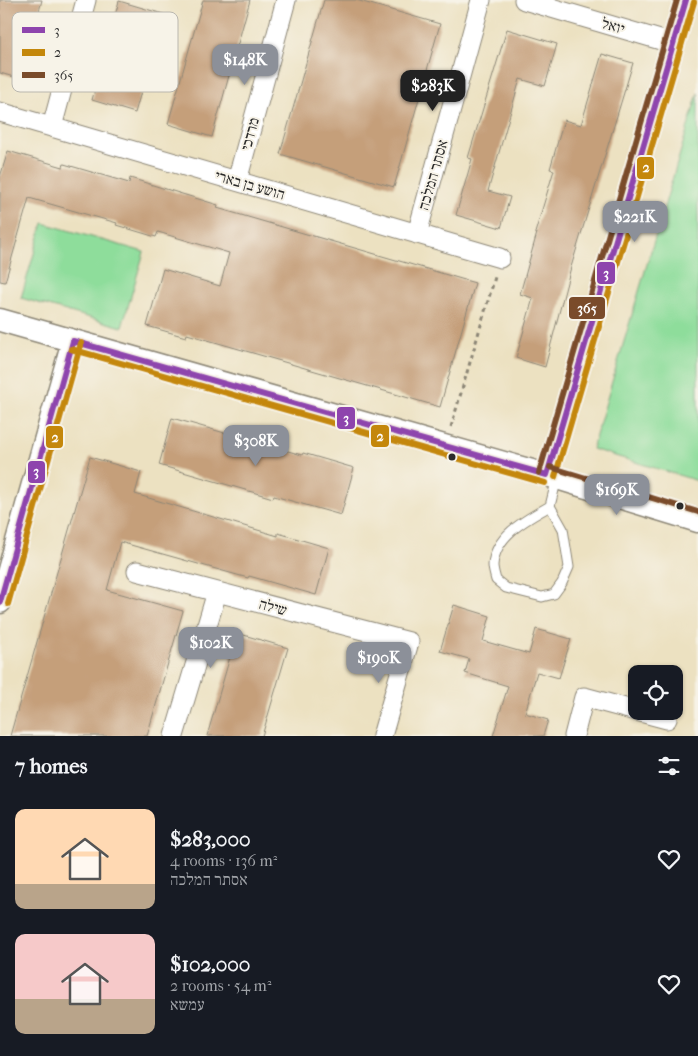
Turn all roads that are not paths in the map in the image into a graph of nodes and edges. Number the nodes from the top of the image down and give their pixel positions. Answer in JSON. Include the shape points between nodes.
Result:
{"nodes":[{"id":1,"x":286,"y":0,"type":"edge"},
{"id":2,"x":482,"y":0,"type":"edge"},
{"id":3,"x":524,"y":0,"type":"edge"},
{"id":4,"x":686,"y":0,"type":"edge"},
{"id":5,"x":674,"y":44,"type":"junction"},
{"id":6,"x":61,"y":92,"type":"edge"},
{"id":7,"x":0,"y":112,"type":"edge"},
{"id":8,"x":52,"y":127,"type":"junction"},
{"id":9,"x":237,"y":181,"type":"junction"},
{"id":10,"x":417,"y":234,"type":"junction"},
{"id":11,"x":500,"y":258,"type":"road end"},
{"id":12,"x":0,"y":320,"type":"edge"},
{"id":13,"x":73,"y":341,"type":"junction"},
{"id":14,"x":552,"y":477,"type":"junction"},
{"id":15,"x":550,"y":506,"type":"junction"},
{"id":16,"x":698,"y":521,"type":"edge"},
{"id":17,"x":137,"y":571,"type":"dead end"},
{"id":18,"x":217,"y":592,"type":"junction"},
{"id":19,"x":0,"y":602,"type":"edge"},
{"id":20,"x":628,"y":709,"type":"edge"},
{"id":21,"x":174,"y":736,"type":"edge"},
{"id":22,"x":382,"y":736,"type":"edge"},
{"id":23,"x":574,"y":736,"type":"edge"}],
"edges":[{"from":1,"to":9,"type":"street","name":"מרדכי"},
{"from":2,"to":10,"type":"street","name":"אסתר המלכה"},
{"from":3,"to":5,"type":"street","name":"יואל"},
{"from":4,"to":5,"type":"street"},
{"from":5,"to":14,"type":"street"},
{"from":6,"to":8,"type":"street"},
{"from":7,"to":8,"type":"street","name":"הושע בן בארי"},
{"from":8,"to":9,"type":"street","name":"הושע בן בארי"},
{"from":9,"to":10,"type":"street","name":"הושע בן בארי"},
{"from":10,"to":11,"type":"street","name":"הושע בן בארי"},
{"from":12,"to":13,"type":"street"},
{"from":13,"to":14,"type":"street"},
{"from":13,"to":19,"type":"street"},
{"from":14,"to":15,"type":"lane"},
{"from":14,"to":16,"type":"street"},
{"from":15,"to":15,"type":"lane","via":[[510,531],[497,551],[493,566],[496,580],[506,588],[542,597],[554,594],[562,583],[568,567],[567,549],[563,529]]},
{"from":17,"to":18,"type":"street","name":"שילה"},
{"from":18,"to":21,"type":"street"},
{"from":18,"to":22,"type":"street","name":"שילה","via":[[409,642]]},
{"from":20,"to":23,"type":"street","via":[[584,697]]}]}
